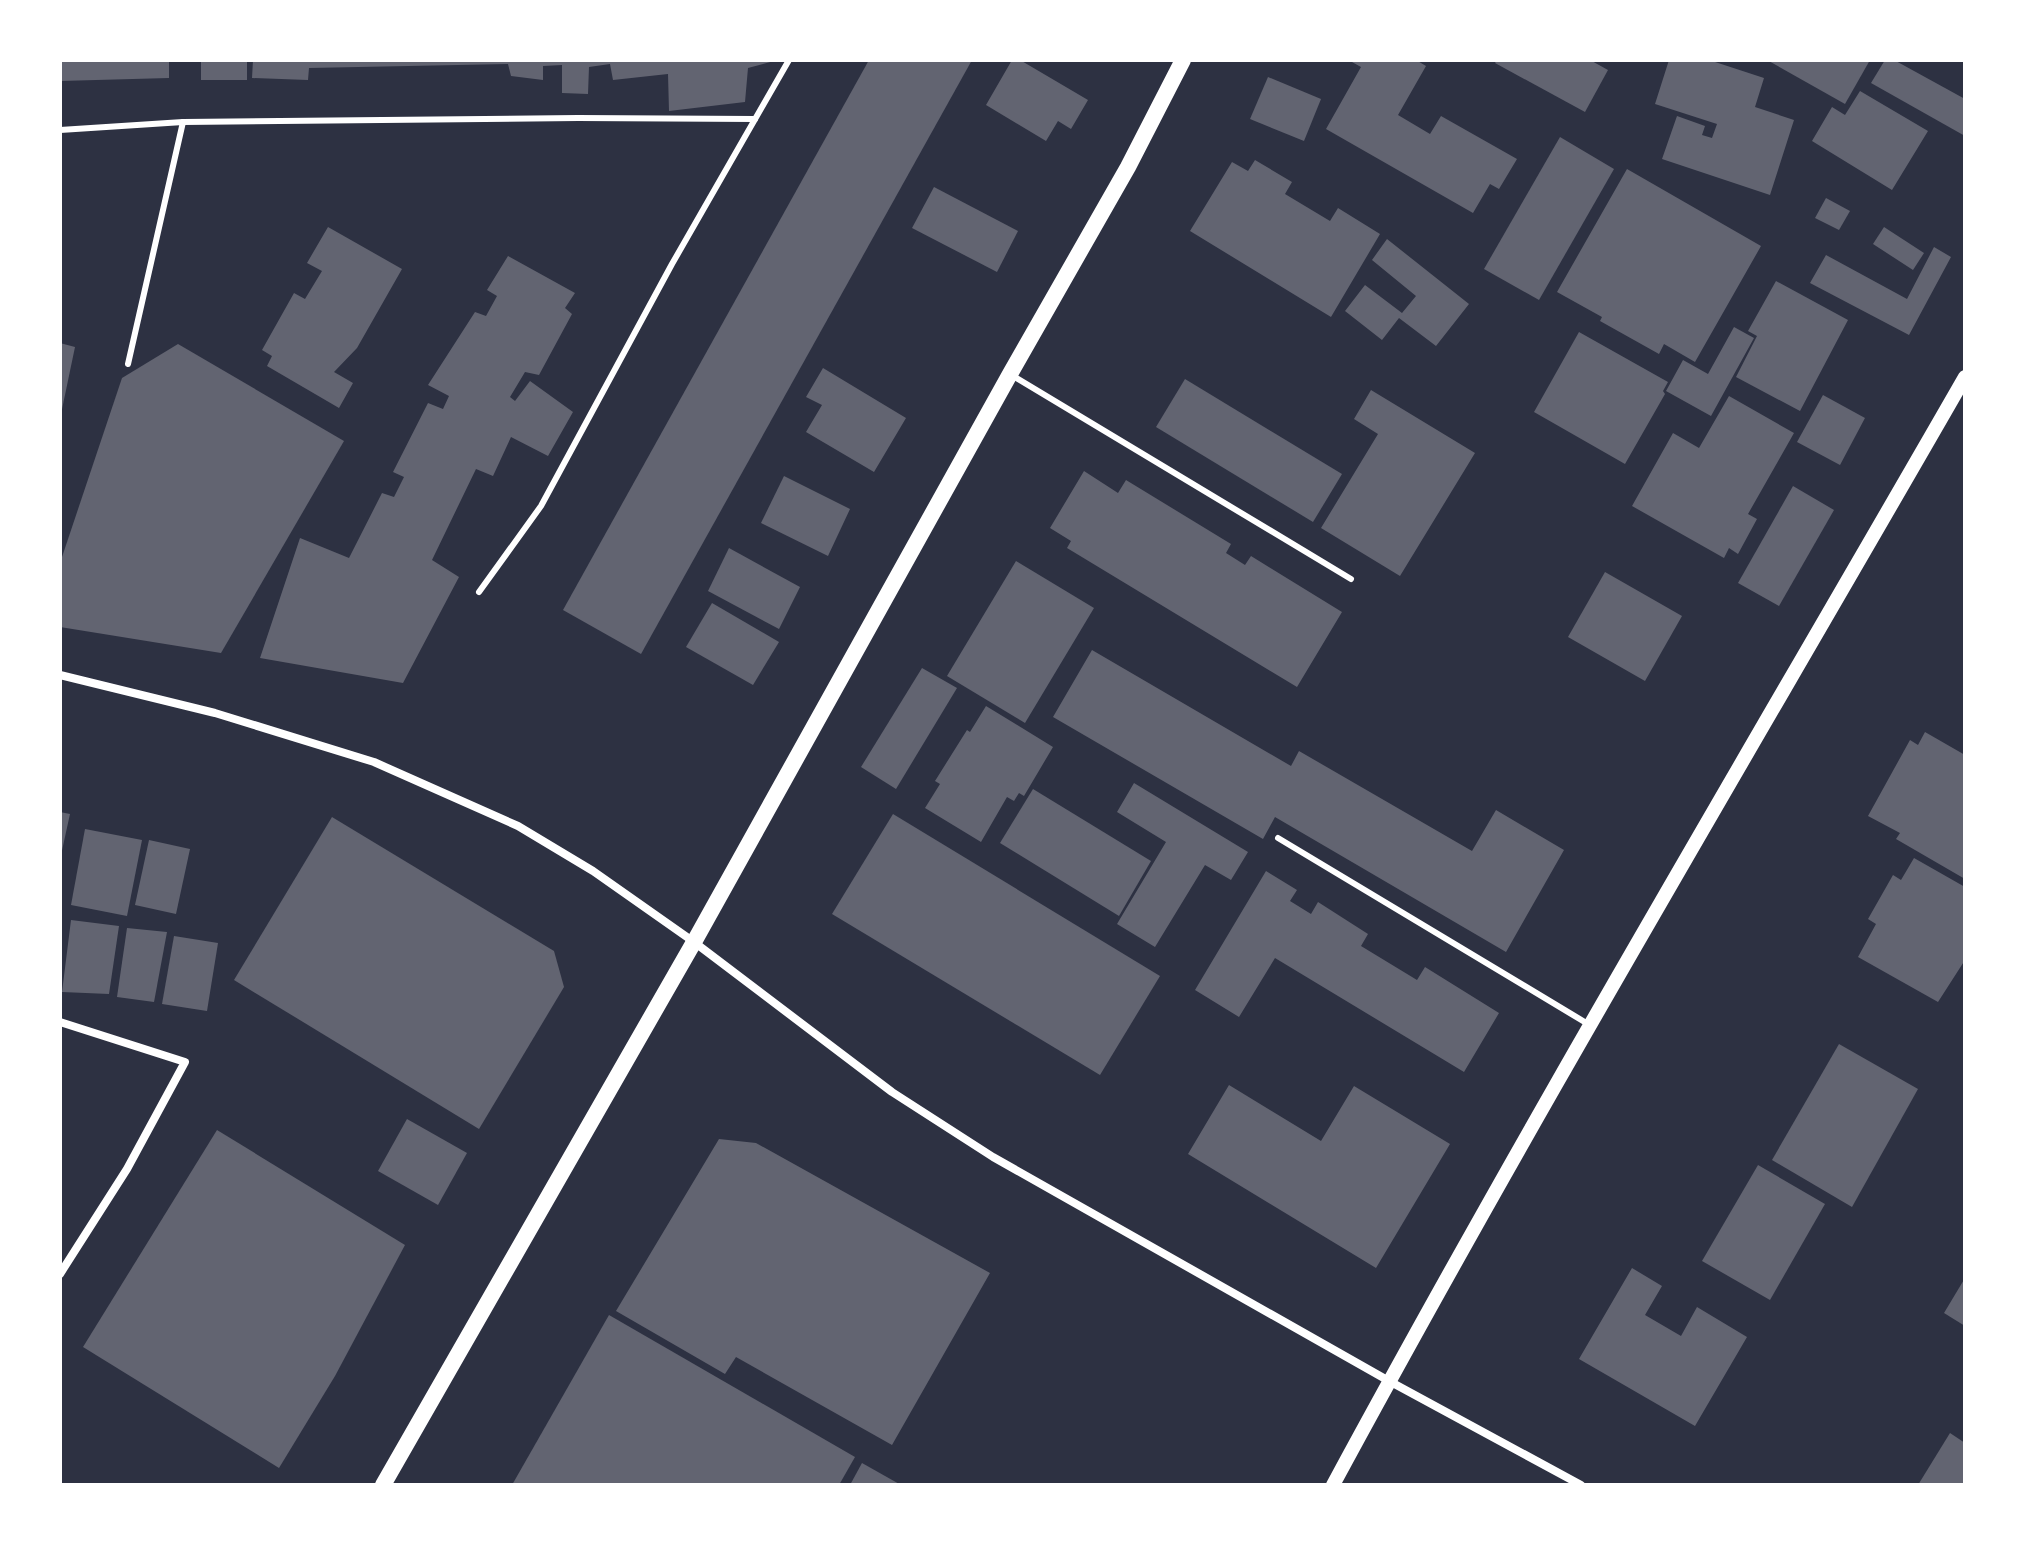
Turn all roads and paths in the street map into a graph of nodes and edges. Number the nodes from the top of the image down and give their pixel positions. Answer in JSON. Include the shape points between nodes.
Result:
{"nodes":[{"id":1,"x":789,"y":60,"type":"edge"},
{"id":2,"x":1183,"y":60,"type":"edge"},
{"id":3,"x":755,"y":119,"type":"junction"},
{"id":4,"x":183,"y":122,"type":"junction"},
{"id":5,"x":60,"y":130,"type":"edge"},
{"id":6,"x":128,"y":364,"type":"dead end"},
{"id":7,"x":1010,"y":374,"type":"junction"},
{"id":8,"x":1965,"y":377,"type":"edge"},
{"id":9,"x":1351,"y":579,"type":"dead end"},
{"id":10,"x":479,"y":592,"type":"dead end"},
{"id":11,"x":60,"y":675,"type":"edge"},
{"id":12,"x":1278,"y":838,"type":"dead end"},
{"id":13,"x":694,"y":942,"type":"junction"},
{"id":14,"x":60,"y":1022,"type":"edge"},
{"id":15,"x":1591,"y":1026,"type":"junction"},
{"id":16,"x":60,"y":1274,"type":"edge"},
{"id":17,"x":1389,"y":1381,"type":"junction"},
{"id":18,"x":383,"y":1485,"type":"edge"},
{"id":19,"x":1333,"y":1485,"type":"edge"},
{"id":20,"x":1581,"y":1485,"type":"edge"}],
"edges":[{"from":1,"to":3,"type":"lane"},
{"from":2,"to":7,"type":"main road"},
{"from":3,"to":4,"type":"lane"},
{"from":3,"to":10,"type":"lane","via":[[541,506]]},
{"from":4,"to":5,"type":"lane"},
{"from":4,"to":6,"type":"lane"},
{"from":7,"to":9,"type":"lane"},
{"from":7,"to":13,"type":"main road"},
{"from":8,"to":15,"type":"street"},
{"from":11,"to":13,"type":"street","via":[[215,713],[374,762],[518,826]]},
{"from":12,"to":15,"type":"lane"},
{"from":13,"to":17,"type":"street","via":[[892,1092],[993,1157]]},
{"from":13,"to":18,"type":"main road"},
{"from":14,"to":16,"type":"street","via":[[185,1062],[127,1169]]},
{"from":15,"to":17,"type":"street"},
{"from":17,"to":19,"type":"street"},
{"from":17,"to":20,"type":"street"}]}
